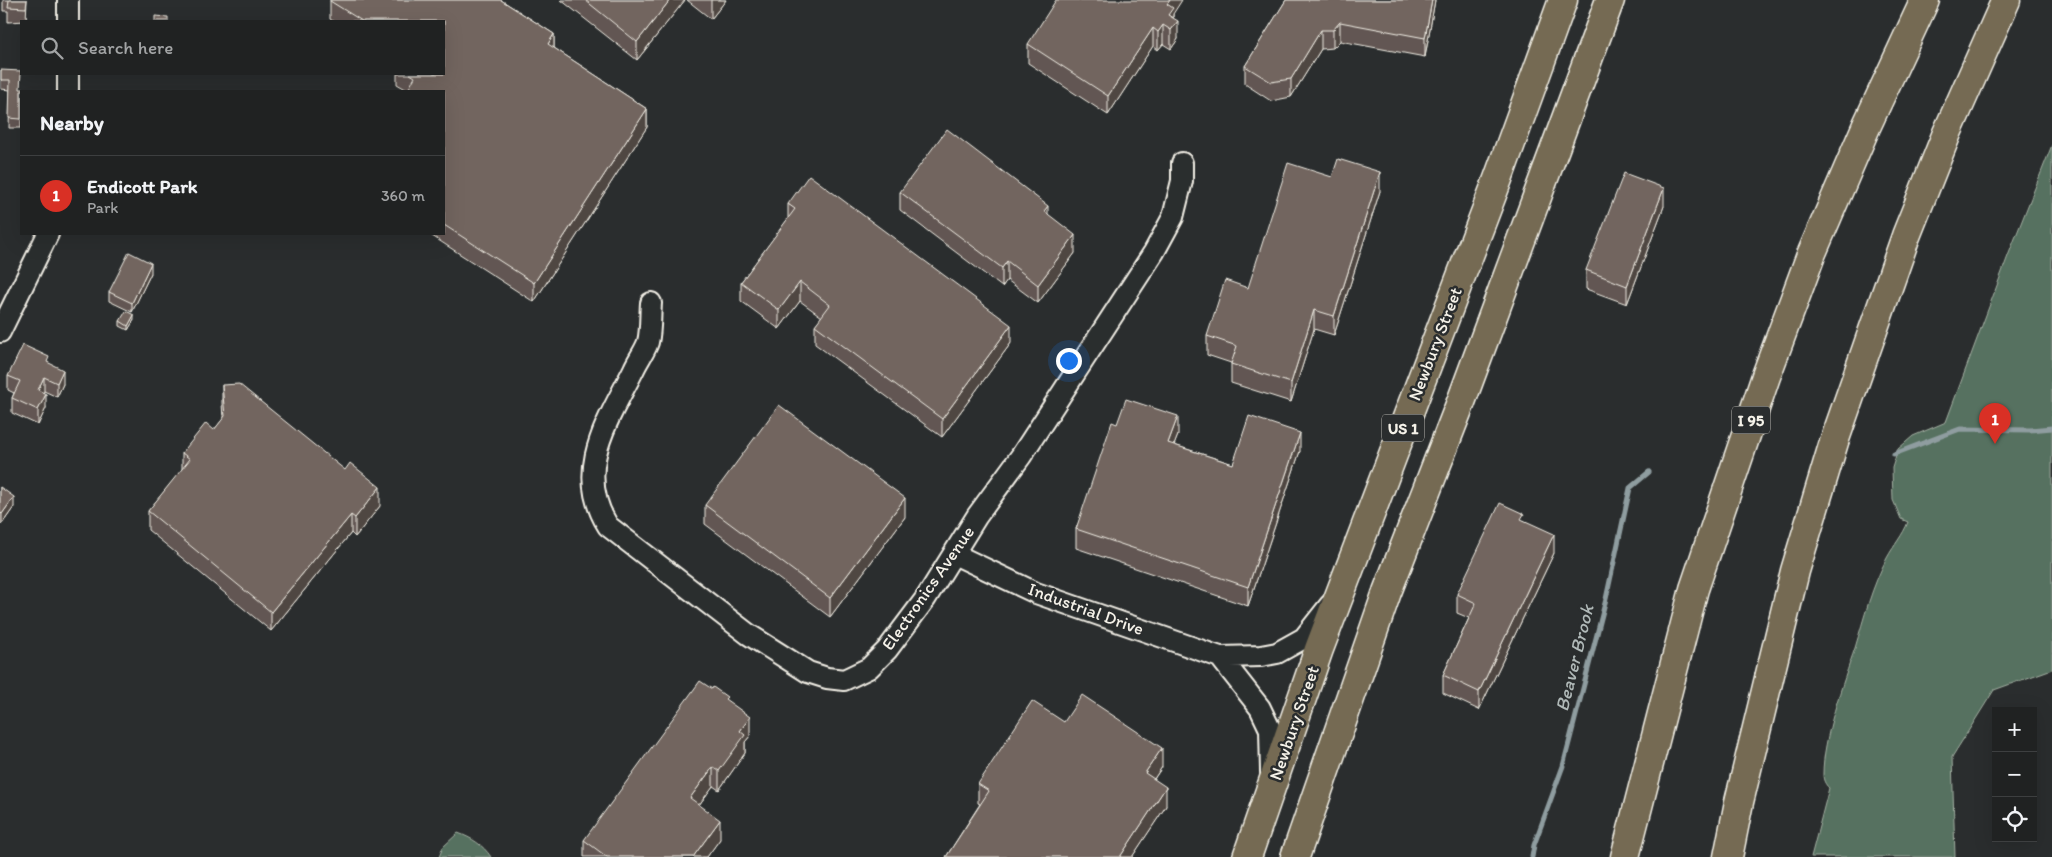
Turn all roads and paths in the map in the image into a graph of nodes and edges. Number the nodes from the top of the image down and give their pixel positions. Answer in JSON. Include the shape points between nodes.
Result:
{"nodes":[{"id":1,"x":68,"y":0,"type":"edge"},
{"id":2,"x":1563,"y":0,"type":"edge"},
{"id":3,"x":1610,"y":0,"type":"edge"},
{"id":4,"x":1924,"y":0,"type":"edge"},
{"id":5,"x":2006,"y":0,"type":"edge"},
{"id":6,"x":68,"y":20,"type":"edge"},
{"id":7,"x":68,"y":75,"type":"edge"},
{"id":8,"x":68,"y":90,"type":"edge"},
{"id":9,"x":1182,"y":163,"type":"dead end"},
{"id":10,"x":48,"y":235,"type":"edge"},
{"id":11,"x":651,"y":303,"type":"dead end"},
{"id":12,"x":0,"y":332,"type":"edge"},
{"id":13,"x":954,"y":554,"type":"junction"},
{"id":14,"x":1342,"y":591,"type":"junction"},
{"id":15,"x":1220,"y":658,"type":"junction"},
{"id":16,"x":1271,"y":789,"type":"junction"},
{"id":17,"x":1248,"y":857,"type":"edge"},
{"id":18,"x":1295,"y":857,"type":"edge"},
{"id":19,"x":1626,"y":857,"type":"edge"},
{"id":20,"x":1728,"y":857,"type":"edge"}],
"edges":[{"from":1,"to":6,"type":"street"},
{"from":2,"to":14,"type":"main road","name":"Newbury Street","number":"US 1"},
{"from":3,"to":18,"type":"main road","number":"US 1","via":[[1387,592]]},
{"from":4,"to":19,"type":"main road","number":"I 95","via":[[1811,255],[1766,376],[1694,589]]},
{"from":5,"to":20,"type":"main road","via":[[1906,236],[1834,442],[1795,571]]},
{"from":7,"to":8,"type":"street"},
{"from":9,"to":13,"type":"street","name":"Electronics Avenue","via":[[1182,181],[1173,217],[1154,252]]},
{"from":10,"to":12,"type":"street"},
{"from":11,"to":13,"type":"street","name":"Electronics Avenue","via":[[648,341],[599,438],[594,457],[592,479],[595,499],[608,526],[748,634],[808,672],[844,680],[869,668],[887,650]]},
{"from":13,"to":15,"type":"street","name":"Industrial Drive","via":[[1036,593]]},
{"from":14,"to":15,"type":"street","name":"Industrial Drive","via":[[1304,638],[1288,647],[1261,656]]},
{"from":14,"to":16,"type":"main road","name":"Newbury Street","number":"US 1"},
{"from":15,"to":16,"type":"street","via":[[1260,708],[1270,729]]},
{"from":16,"to":17,"type":"main road","name":"Newbury Street","number":"US 1"}]}
